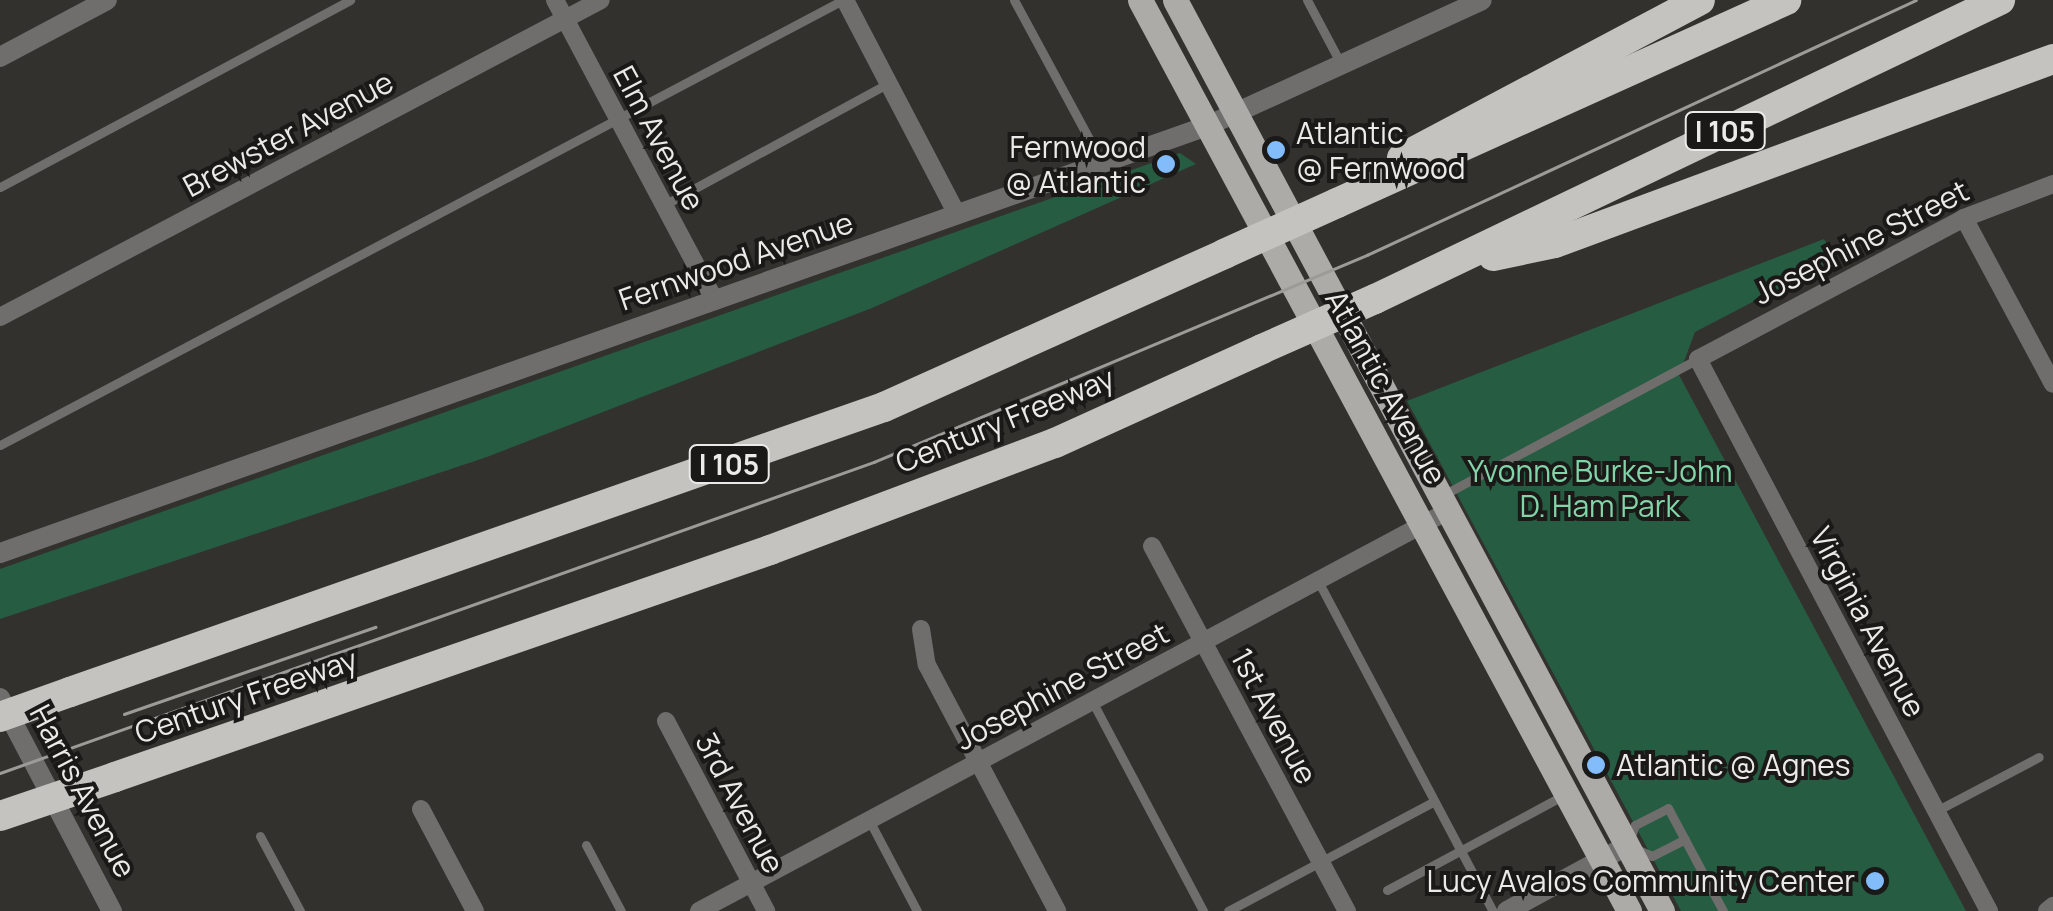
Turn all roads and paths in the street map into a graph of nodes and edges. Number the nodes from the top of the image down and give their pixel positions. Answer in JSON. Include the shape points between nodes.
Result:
{"nodes":[{"id":1,"x":107,"y":0,"type":"edge"},
{"id":2,"x":350,"y":0,"type":"edge"},
{"id":3,"x":556,"y":0,"type":"edge"},
{"id":4,"x":601,"y":0,"type":"edge"},
{"id":5,"x":844,"y":0,"type":"edge"},
{"id":6,"x":1014,"y":0,"type":"edge"},
{"id":7,"x":1140,"y":0,"type":"edge"},
{"id":8,"x":1176,"y":0,"type":"edge"},
{"id":9,"x":1307,"y":0,"type":"edge"},
{"id":10,"x":1482,"y":0,"type":"edge"},
{"id":11,"x":1700,"y":0,"type":"edge"},
{"id":12,"x":1786,"y":0,"type":"edge"},
{"id":13,"x":2000,"y":0,"type":"edge"},
{"id":14,"x":1445,"y":8,"type":"edge"},
{"id":15,"x":566,"y":19,"type":"junction"},
{"id":16,"x":2053,"y":43,"type":"edge"},
{"id":17,"x":0,"y":57,"type":"edge"},
{"id":18,"x":2053,"y":59,"type":"edge"},
{"id":19,"x":1342,"y":66,"type":"junction"},
{"id":20,"x":888,"y":84,"type":"junction"},
{"id":21,"x":1237,"y":115,"type":"junction"},
{"id":22,"x":618,"y":118,"type":"junction"},
{"id":23,"x":1868,"y":123,"type":"junction"},
{"id":24,"x":1207,"y":126,"type":"junction"},
{"id":25,"x":1102,"y":163,"type":"junction"},
{"id":26,"x":2053,"y":184,"type":"edge"},
{"id":27,"x":0,"y":187,"type":"edge"},
{"id":28,"x":1347,"y":198,"type":"junction"},
{"id":29,"x":664,"y":205,"type":"junction"},
{"id":30,"x":958,"y":214,"type":"junction"},
{"id":31,"x":1964,"y":218,"type":"junction"},
{"id":32,"x":1451,"y":264,"type":"junction"},
{"id":33,"x":715,"y":301,"type":"junction"},
{"id":34,"x":0,"y":316,"type":"edge"},
{"id":35,"x":1698,"y":358,"type":"junction"},
{"id":36,"x":2053,"y":384,"type":"edge"},
{"id":37,"x":0,"y":445,"type":"edge"},
{"id":38,"x":1446,"y":503,"type":"junction"},
{"id":39,"x":1424,"y":524,"type":"junction"},
{"id":40,"x":1152,"y":546,"type":"dead end"},
{"id":41,"x":0,"y":554,"type":"edge"},
{"id":42,"x":1318,"y":580,"type":"junction"},
{"id":43,"x":921,"y":629,"type":"dead end"},
{"id":44,"x":1203,"y":642,"type":"junction"},
{"id":45,"x":0,"y":698,"type":"edge"},
{"id":46,"x":1092,"y":701,"type":"junction"},
{"id":47,"x":0,"y":717,"type":"edge"},
{"id":48,"x":666,"y":721,"type":"dead end"},
{"id":49,"x":2039,"y":756,"type":"dead end"},
{"id":50,"x":978,"y":762,"type":"junction"},
{"id":51,"x":1568,"y":793,"type":"junction"},
{"id":52,"x":1433,"y":802,"type":"junction"},
{"id":53,"x":421,"y":809,"type":"dead end"},
{"id":54,"x":1936,"y":811,"type":"junction"},
{"id":55,"x":0,"y":816,"type":"edge"},
{"id":56,"x":869,"y":820,"type":"junction"},
{"id":57,"x":260,"y":836,"type":"dead end"},
{"id":58,"x":1685,"y":838,"type":"junction"},
{"id":59,"x":586,"y":845,"type":"dead end"},
{"id":60,"x":1628,"y":845,"type":"junction"},
{"id":61,"x":1461,"y":850,"type":"junction"},
{"id":62,"x":1602,"y":858,"type":"junction"},
{"id":63,"x":1320,"y":862,"type":"junction"},
{"id":64,"x":752,"y":883,"type":"junction"},
{"id":65,"x":1388,"y":890,"type":"dead end"},
{"id":66,"x":2053,"y":906,"type":"edge"},
{"id":67,"x":112,"y":911,"type":"edge"},
{"id":68,"x":300,"y":911,"type":"edge"},
{"id":69,"x":475,"y":911,"type":"edge"},
{"id":70,"x":621,"y":911,"type":"edge"},
{"id":71,"x":699,"y":911,"type":"edge"},
{"id":72,"x":766,"y":911,"type":"edge"},
{"id":73,"x":916,"y":911,"type":"edge"},
{"id":74,"x":1057,"y":911,"type":"edge"},
{"id":75,"x":1203,"y":911,"type":"edge"},
{"id":76,"x":1228,"y":911,"type":"edge"},
{"id":77,"x":1347,"y":911,"type":"edge"},
{"id":78,"x":1493,"y":911,"type":"edge"},
{"id":79,"x":1507,"y":911,"type":"edge"},
{"id":80,"x":1629,"y":911,"type":"edge"},
{"id":81,"x":1662,"y":911,"type":"edge"},
{"id":82,"x":1724,"y":911,"type":"edge"},
{"id":83,"x":1989,"y":911,"type":"edge"},
{"id":84,"x":2047,"y":911,"type":"edge"}],
"edges":[{"from":1,"to":17,"type":"street"},
{"from":2,"to":27,"type":"lane"},
{"from":3,"to":15,"type":"street","name":"Elm Avenue"},
{"from":4,"to":15,"type":"street","name":"Brewster Avenue"},
{"from":5,"to":20,"type":"street"},
{"from":5,"to":22,"type":"lane"},
{"from":6,"to":25,"type":"lane"},
{"from":7,"to":24,"type":"main road","name":"Atlantic Avenue"},
{"from":8,"to":21,"type":"main road","name":"Atlantic Avenue"},
{"from":9,"to":19,"type":"lane"},
{"from":10,"to":14,"type":"street","name":"Fernwood Avenue"},
{"from":11,"to":28,"type":"highway","via":[[1415,148]]},
{"from":12,"to":28,"type":"highway","name":"Century Freeway","number":"I 105"},
{"from":13,"to":32,"type":"highway","name":"Century Freeway","number":"I 105"},
{"from":14,"to":19,"type":"street","name":"Fernwood Avenue"},
{"from":15,"to":22,"type":"street","name":"Elm Avenue"},
{"from":15,"to":34,"type":"street","name":"Brewster Avenue"},
{"from":16,"to":23,"type":"highway"},
{"from":18,"to":23,"type":"highway"},
{"from":19,"to":21,"type":"street","name":"Fernwood Avenue"},
{"from":20,"to":29,"type":"lane"},
{"from":20,"to":30,"type":"street"},
{"from":21,"to":24,"type":"street","name":"Fernwood Avenue"},
{"from":21,"to":38,"type":"main road","name":"Atlantic Avenue"},
{"from":22,"to":29,"type":"street","name":"Elm Avenue"},
{"from":22,"to":37,"type":"lane"},
{"from":23,"to":32,"type":"highway","via":[[1555,243]]},
{"from":24,"to":25,"type":"street","name":"Fernwood Avenue"},
{"from":24,"to":39,"type":"main road","name":"Atlantic Avenue"},
{"from":25,"to":30,"type":"street","name":"Fernwood Avenue"},
{"from":26,"to":31,"type":"street","name":"Josephine Street"},
{"from":28,"to":47,"type":"highway","name":"Century Freeway","number":"I 105","bridge":true,"via":[[884,406]]},
{"from":29,"to":33,"type":"street","name":"Elm Avenue"},
{"from":30,"to":33,"type":"street","name":"Fernwood Avenue"},
{"from":31,"to":35,"type":"street","name":"Josephine Street"},
{"from":31,"to":36,"type":"street"},
{"from":32,"to":55,"type":"highway","name":"Century Freeway","number":"I 105","bridge":true,"via":[[1055,443],[770,550]]},
{"from":33,"to":41,"type":"street","name":"Fernwood Avenue"},
{"from":35,"to":38,"type":"lane"},
{"from":35,"to":54,"type":"street","name":"Virginia Avenue"},
{"from":38,"to":39,"type":"street","name":"Josephine Street"},
{"from":38,"to":60,"type":"main road","name":"Atlantic Avenue"},
{"from":39,"to":42,"type":"street","name":"Josephine Street"},
{"from":39,"to":51,"type":"main road","name":"Atlantic Avenue"},
{"from":40,"to":44,"type":"street","name":"1st Avenue"},
{"from":42,"to":44,"type":"street","name":"Josephine Street"},
{"from":42,"to":52,"type":"lane"},
{"from":43,"to":50,"type":"street","via":[[927,666]]},
{"from":44,"to":46,"type":"street","name":"Josephine Street"},
{"from":44,"to":63,"type":"street","name":"1st Avenue"},
{"from":45,"to":67,"type":"street","name":"Harris Avenue"},
{"from":46,"to":50,"type":"street","name":"Josephine Street"},
{"from":46,"to":75,"type":"lane"},
{"from":48,"to":64,"type":"street","name":"3rd Avenue"},
{"from":49,"to":54,"type":"lane"},
{"from":50,"to":56,"type":"street","name":"Josephine Street"},
{"from":50,"to":74,"type":"street"},
{"from":51,"to":61,"type":"lane"},
{"from":51,"to":62,"type":"main road","name":"Atlantic Avenue"},
{"from":52,"to":61,"type":"lane"},
{"from":52,"to":63,"type":"lane"},
{"from":53,"to":69,"type":"street"},
{"from":54,"to":83,"type":"street","name":"Virginia Avenue"},
{"from":56,"to":64,"type":"street","name":"Josephine Street"},
{"from":56,"to":73,"type":"lane"},
{"from":57,"to":68,"type":"lane"},
{"from":58,"to":60,"type":"lane","via":[[1652,856]]},
{"from":58,"to":60,"type":"lane","via":[[1668,808],[1636,825]]},
{"from":58,"to":82,"type":"lane"},
{"from":59,"to":70,"type":"lane"},
{"from":60,"to":62,"type":"street"},
{"from":60,"to":81,"type":"main road","name":"Atlantic Avenue"},
{"from":61,"to":65,"type":"lane"},
{"from":61,"to":78,"type":"lane"},
{"from":62,"to":79,"type":"street"},
{"from":62,"to":80,"type":"main road","name":"Atlantic Avenue"},
{"from":63,"to":76,"type":"lane"},
{"from":63,"to":77,"type":"street","name":"1st Avenue"},
{"from":64,"to":71,"type":"street","name":"Josephine Street"},
{"from":64,"to":72,"type":"street","name":"3rd Avenue"},
{"from":66,"to":84,"type":"street"}]}
